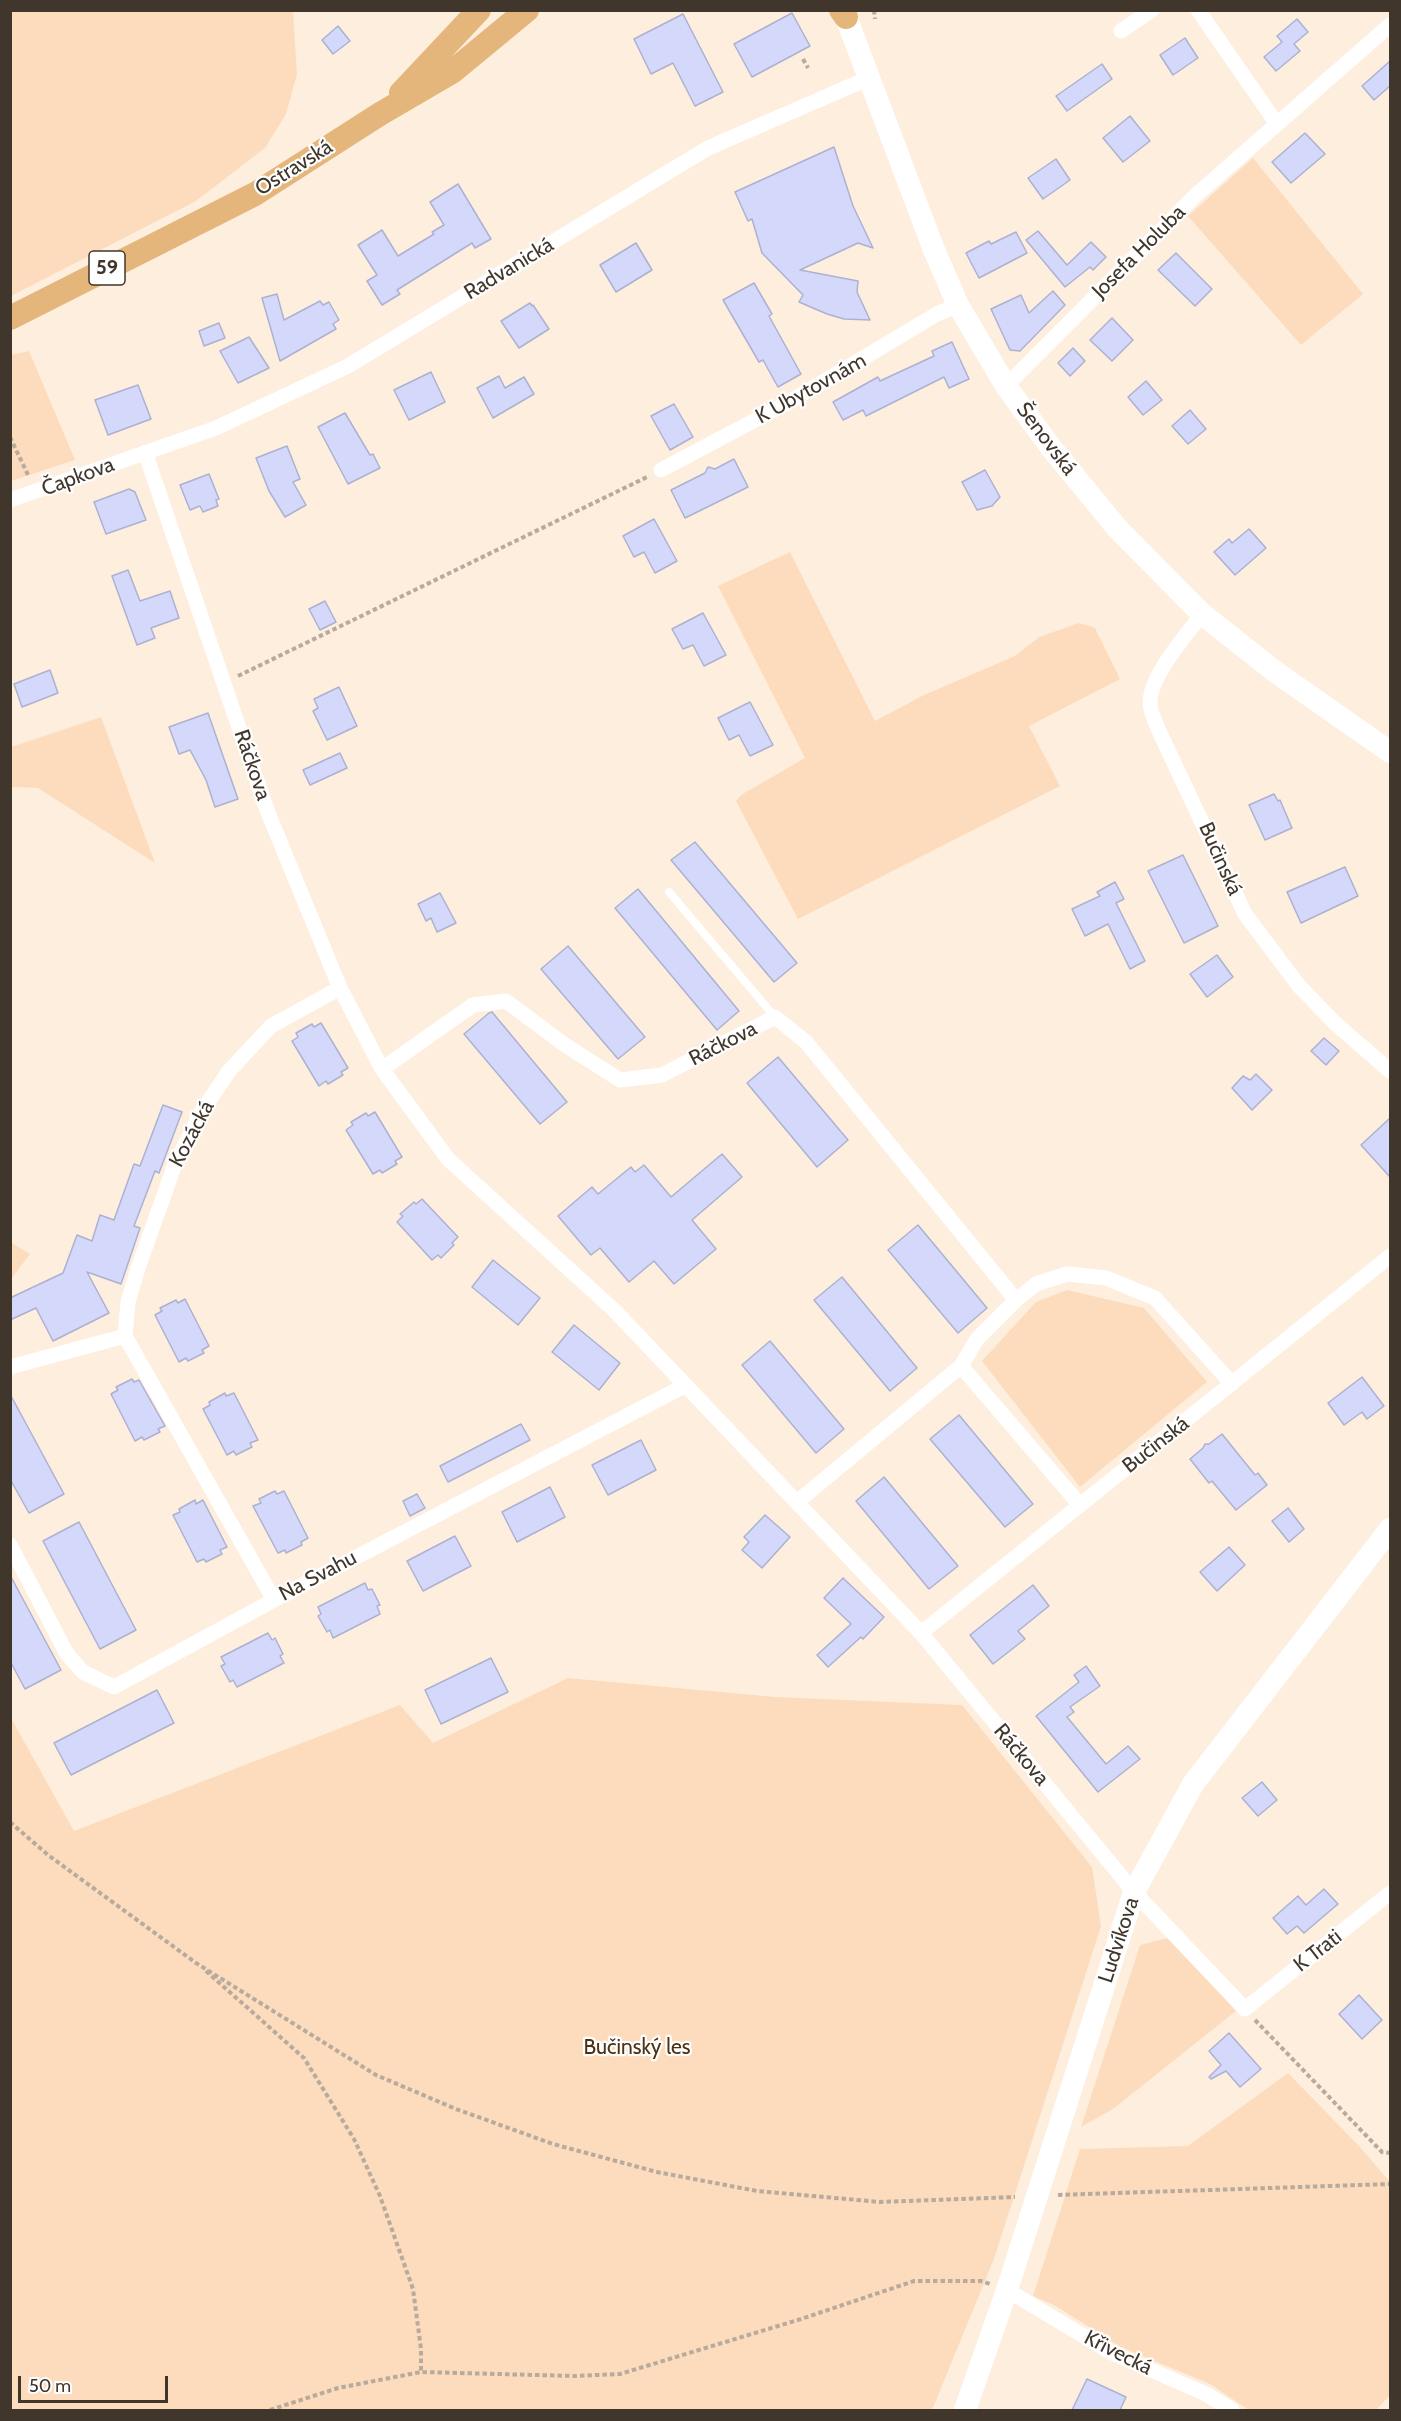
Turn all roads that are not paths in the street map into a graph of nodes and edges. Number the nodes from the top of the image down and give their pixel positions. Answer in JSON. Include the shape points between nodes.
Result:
{"nodes":[{"id":1,"x":479,"y":10,"type":"edge"},
{"id":2,"x":1152,"y":10,"type":"edge"},
{"id":3,"x":1198,"y":10,"type":"edge"},
{"id":4,"x":526,"y":11,"type":"edge"},
{"id":5,"x":844,"y":13,"type":"edge"},
{"id":6,"x":1390,"y":25,"type":"edge"},
{"id":7,"x":1121,"y":31,"type":"dead end"},
{"id":8,"x":869,"y":78,"type":"junction"},
{"id":9,"x":380,"y":114,"type":"junction"},
{"id":10,"x":1277,"y":124,"type":"junction"},
{"id":11,"x":958,"y":305,"type":"junction"},
{"id":12,"x":10,"y":318,"type":"edge"},
{"id":13,"x":1006,"y":386,"type":"junction"},
{"id":14,"x":146,"y":452,"type":"junction"},
{"id":15,"x":661,"y":470,"type":"road end"},
{"id":16,"x":10,"y":500,"type":"edge"},
{"id":17,"x":1202,"y":614,"type":"junction"},
{"id":18,"x":1390,"y":752,"type":"edge"},
{"id":19,"x":669,"y":892,"type":"dead end"},
{"id":20,"x":340,"y":988,"type":"junction"},
{"id":21,"x":775,"y":1017,"type":"junction"},
{"id":22,"x":382,"y":1069,"type":"junction"},
{"id":23,"x":1390,"y":1071,"type":"edge"},
{"id":24,"x":1390,"y":1256,"type":"edge"},
{"id":25,"x":1016,"y":1300,"type":"junction"},
{"id":26,"x":125,"y":1336,"type":"junction"},
{"id":27,"x":961,"y":1366,"type":"junction"},
{"id":28,"x":10,"y":1367,"type":"edge"},
{"id":29,"x":1232,"y":1384,"type":"junction"},
{"id":30,"x":686,"y":1385,"type":"junction"},
{"id":31,"x":797,"y":1502,"type":"junction"},
{"id":32,"x":1080,"y":1505,"type":"junction"},
{"id":33,"x":1390,"y":1529,"type":"edge"},
{"id":34,"x":10,"y":1545,"type":"edge"},
{"id":35,"x":274,"y":1599,"type":"junction"},
{"id":36,"x":921,"y":1633,"type":"junction"},
{"id":37,"x":1134,"y":1892,"type":"junction"},
{"id":38,"x":1390,"y":1893,"type":"edge"},
{"id":39,"x":1245,"y":2008,"type":"joint"},
{"id":40,"x":1007,"y":2290,"type":"junction"},
{"id":41,"x":965,"y":2410,"type":"edge"},
{"id":42,"x":1232,"y":2410,"type":"edge"}],
"edges":[{"from":1,"to":9,"type":"main road","name":"Ostravská","number":"59"},
{"from":2,"to":7,"type":"street"},
{"from":3,"to":10,"type":"street"},
{"from":4,"to":9,"type":"main road","name":"Ostravská","number":"59","via":[[452,72]]},
{"from":5,"to":8,"type":"street","name":"Šenovská"},
{"from":6,"to":10,"type":"street","name":"Josefa Holuba"},
{"from":8,"to":11,"type":"street","name":"Šenovská"},
{"from":8,"to":14,"type":"street","name":"Radvanická","via":[[708,148],[348,366],[216,428]]},
{"from":9,"to":12,"type":"main road","name":"Ostravská","number":"59","via":[[255,194]]},
{"from":10,"to":13,"type":"street","name":"Josefa Holuba","via":[[1195,196]]},
{"from":11,"to":13,"type":"street","name":"Šenovská"},
{"from":11,"to":15,"type":"street","name":"K Ubytovnám"},
{"from":13,"to":17,"type":"street","name":"Šenovská","via":[[1088,494]]},
{"from":14,"to":16,"type":"street","name":"Čapkova"},
{"from":14,"to":20,"type":"street","name":"Ráčkova","via":[[267,810]]},
{"from":17,"to":18,"type":"street","name":"Šenovská","via":[[1277,673]]},
{"from":17,"to":23,"type":"street","name":"Bučinská","via":[[1153,688],[1151,709],[1160,733],[1245,914],[1299,986]]},
{"from":19,"to":21,"type":"lane"},
{"from":20,"to":22,"type":"street","name":"Ráčkova"},
{"from":20,"to":26,"type":"street","name":"Kozácká","via":[[271,1026],[229,1071],[200,1114],[174,1167],[138,1268],[128,1302]]},
{"from":21,"to":22,"type":"street","name":"Ráčkova","via":[[662,1075],[620,1080],[564,1045],[506,1001],[473,1005]]},
{"from":21,"to":25,"type":"street","name":"Ráčkova","via":[[806,1042]]},
{"from":22,"to":30,"type":"street","name":"Ráčkova","via":[[448,1159],[614,1310]]},
{"from":24,"to":29,"type":"street","name":"Bučinská"},
{"from":25,"to":27,"type":"street","via":[[977,1339]]},
{"from":25,"to":29,"type":"street","via":[[1036,1284],[1067,1274],[1106,1278],[1155,1298]]},
{"from":26,"to":28,"type":"street"},
{"from":26,"to":35,"type":"street"},
{"from":27,"to":31,"type":"street"},
{"from":27,"to":32,"type":"street"},
{"from":29,"to":32,"type":"street","name":"Bučinská"},
{"from":30,"to":31,"type":"street","name":"Ráčkova"},
{"from":30,"to":35,"type":"street","name":"Na Svahu"},
{"from":31,"to":36,"type":"street","name":"Ráčkova"},
{"from":32,"to":36,"type":"street","name":"Bučinská"},
{"from":33,"to":37,"type":"street","name":"Ludvíkova","via":[[1193,1784]]},
{"from":34,"to":35,"type":"street","name":"Na Svahu","via":[[67,1654],[83,1672],[114,1687]]},
{"from":36,"to":37,"type":"street","name":"Ráčkova"},
{"from":37,"to":39,"type":"street","name":"Ráčkova"},
{"from":37,"to":40,"type":"street","name":"Ludvíkova"},
{"from":38,"to":39,"type":"street","name":"K Trati"},
{"from":40,"to":41,"type":"street","name":"Ludvíkova"},
{"from":40,"to":42,"type":"street","name":"Křivecká","via":[[1112,2353],[1206,2394]]}]}
